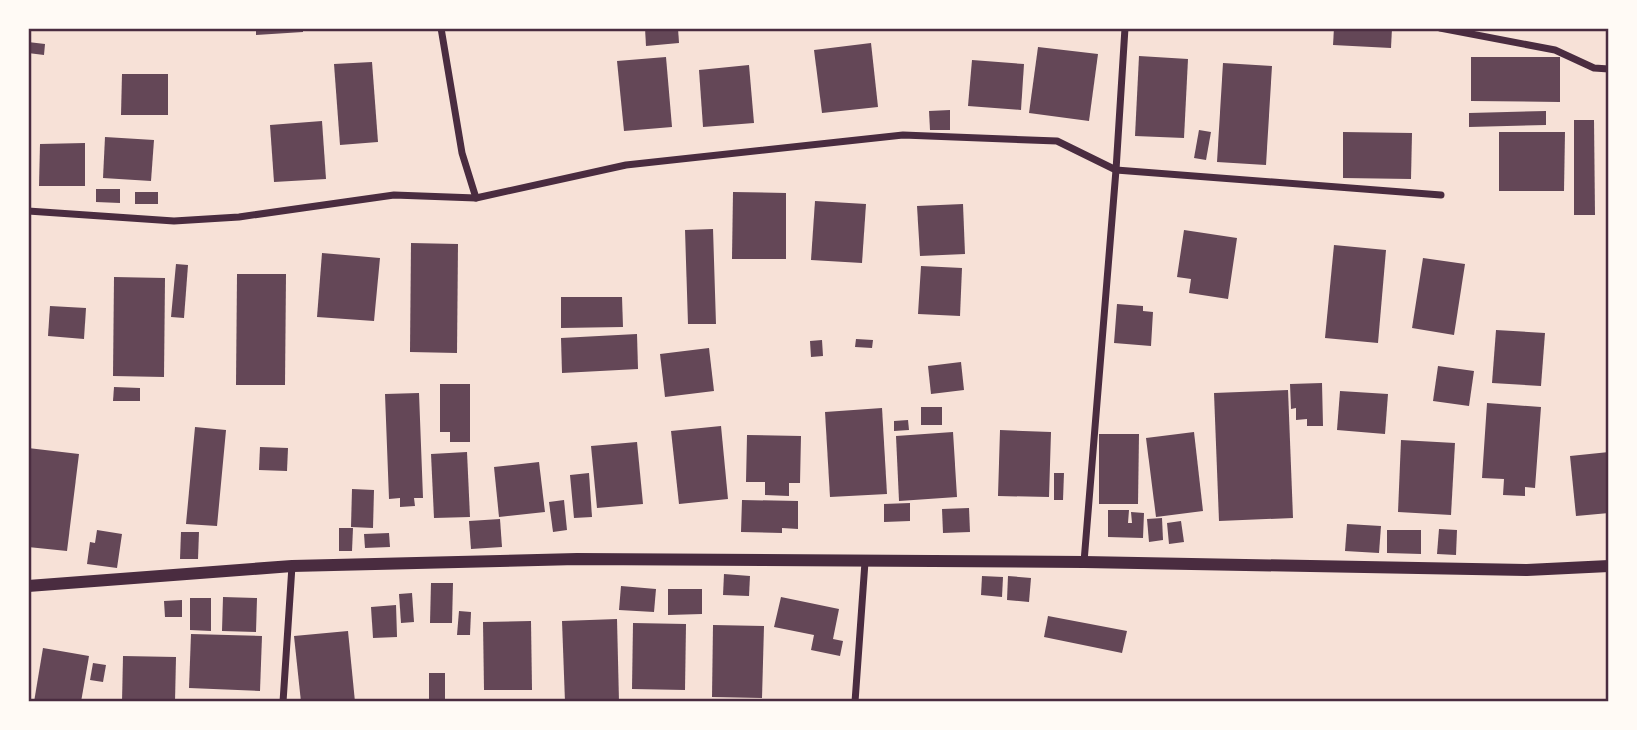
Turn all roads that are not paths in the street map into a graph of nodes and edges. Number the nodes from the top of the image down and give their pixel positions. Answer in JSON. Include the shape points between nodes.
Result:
{"nodes":[{"id":1,"x":441,"y":28,"type":"edge"},
{"id":2,"x":1125,"y":28,"type":"edge"},
{"id":3,"x":1440,"y":28,"type":"edge"},
{"id":4,"x":1609,"y":69,"type":"edge"},
{"id":5,"x":1116,"y":170,"type":"junction"},
{"id":6,"x":1441,"y":195,"type":"dead end"},
{"id":7,"x":476,"y":198,"type":"junction"},
{"id":8,"x":28,"y":211,"type":"edge"},
{"id":9,"x":865,"y":562,"type":"junction"},
{"id":10,"x":1084,"y":562,"type":"junction"},
{"id":11,"x":292,"y":566,"type":"junction"},
{"id":12,"x":1609,"y":566,"type":"edge"},
{"id":13,"x":28,"y":586,"type":"edge"},
{"id":14,"x":283,"y":702,"type":"edge"},
{"id":15,"x":855,"y":702,"type":"edge"}],
"edges":[{"from":1,"to":7,"type":"street","via":[[462,153]]},
{"from":2,"to":5,"type":"street"},
{"from":3,"to":4,"type":"street","via":[[1555,50],[1594,68]]},
{"from":5,"to":6,"type":"street"},
{"from":5,"to":7,"type":"street","via":[[1057,141],[903,135],[626,165]]},
{"from":5,"to":10,"type":"street"},
{"from":7,"to":8,"type":"street","via":[[394,195],[239,217],[174,221]]},
{"from":9,"to":10,"type":"street"},
{"from":9,"to":11,"type":"street","via":[[577,559]]},
{"from":9,"to":15,"type":"street"},
{"from":10,"to":12,"type":"street","via":[[1527,570]]},
{"from":11,"to":13,"type":"street"},
{"from":11,"to":14,"type":"street"}]}
